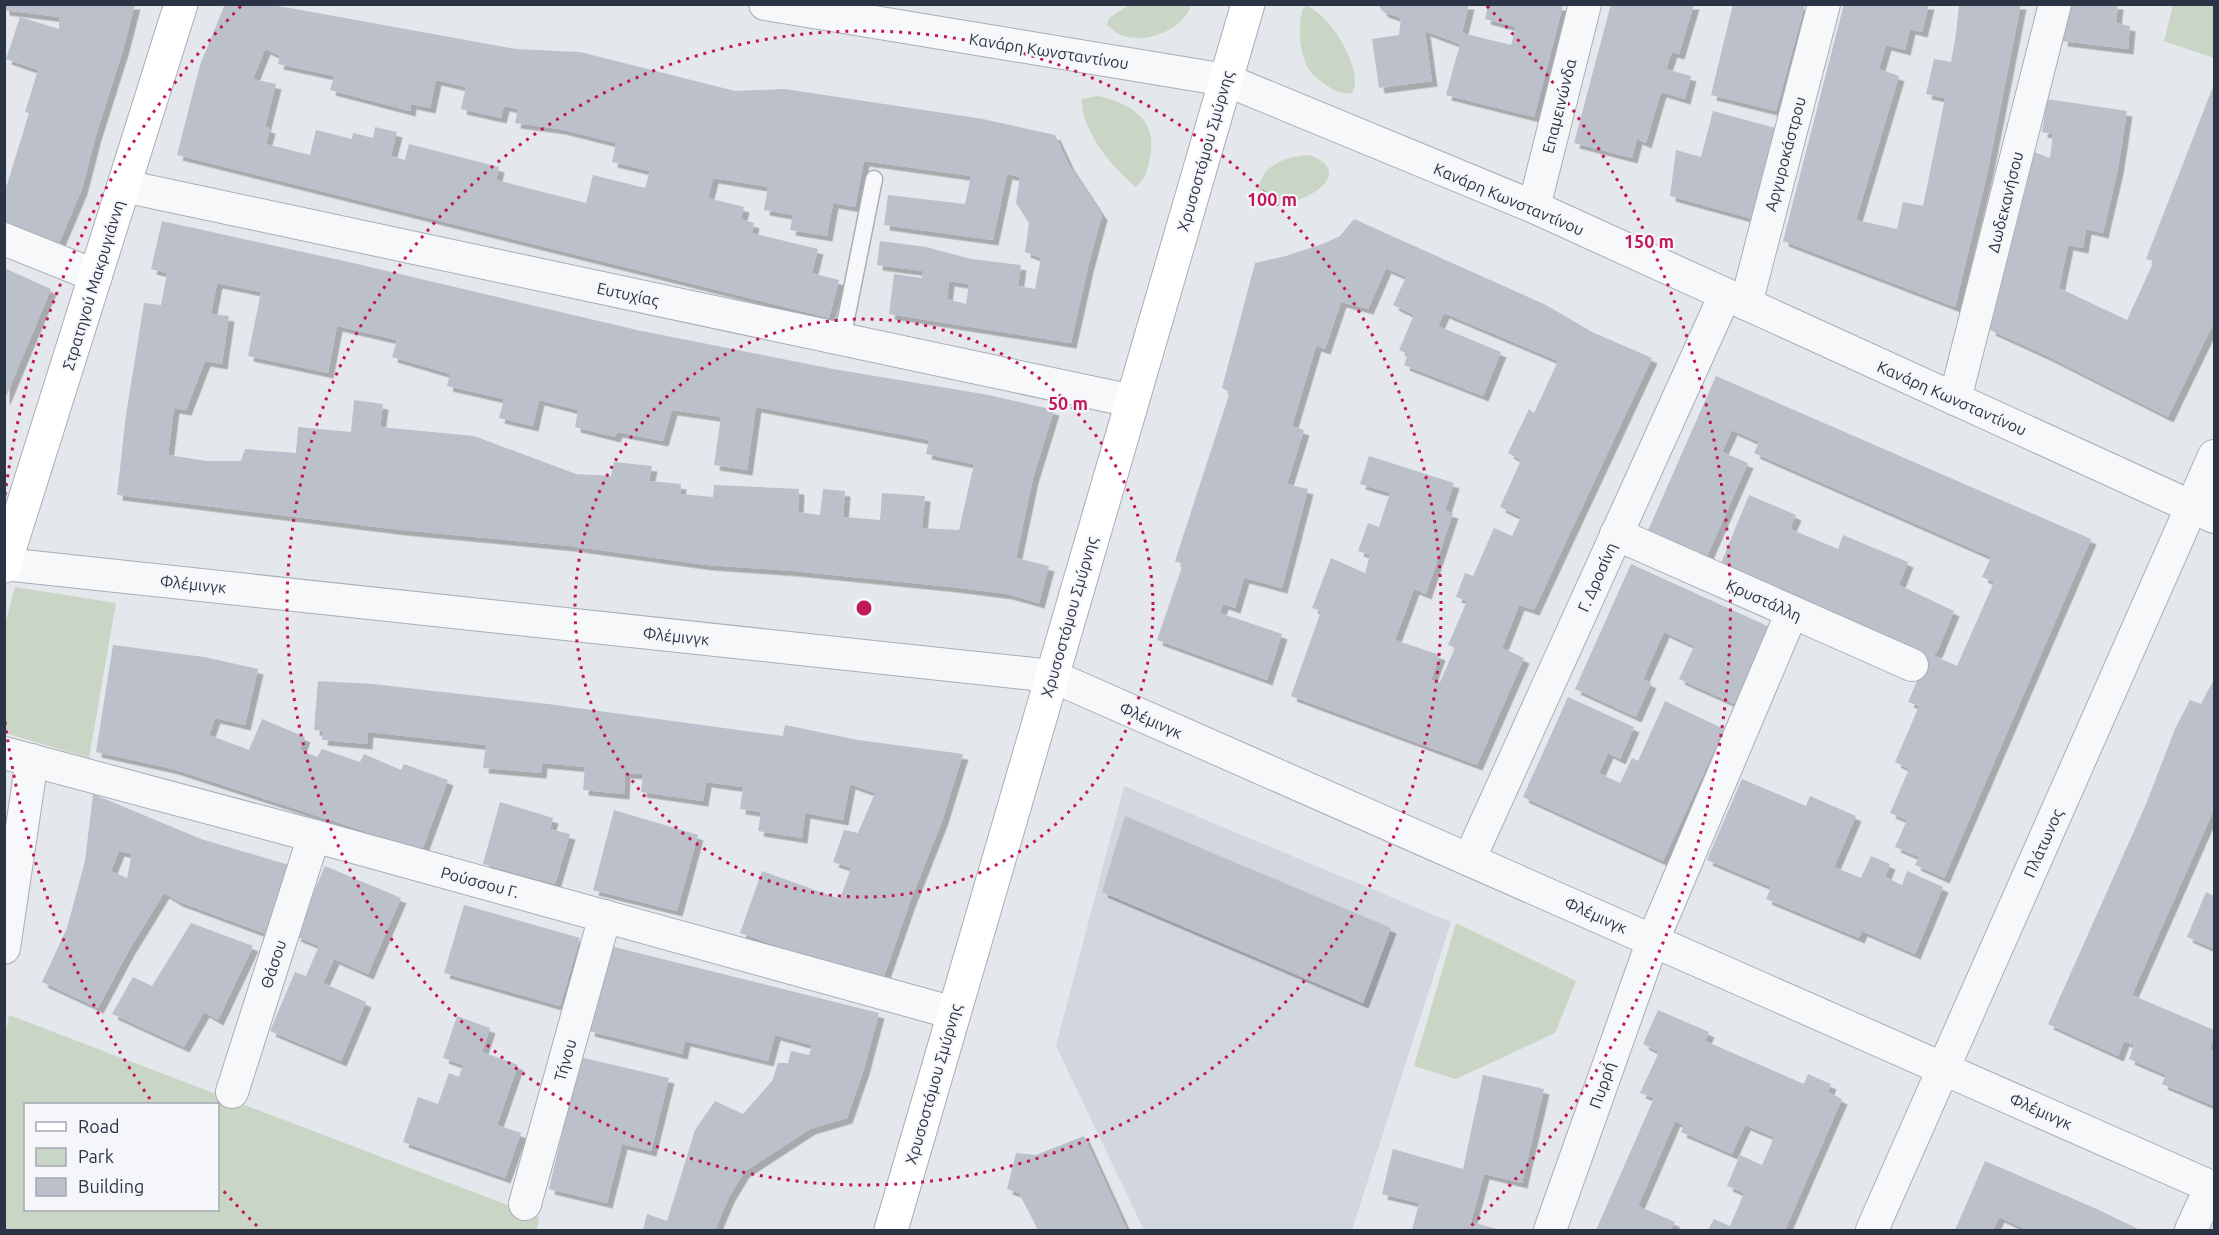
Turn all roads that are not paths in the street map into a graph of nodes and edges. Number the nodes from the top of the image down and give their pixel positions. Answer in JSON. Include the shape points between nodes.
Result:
{"nodes":[{"id":1,"x":181,"y":4,"type":"edge"},
{"id":2,"x":765,"y":4,"type":"edge"},
{"id":3,"x":1248,"y":4,"type":"edge"},
{"id":4,"x":1585,"y":4,"type":"edge"},
{"id":5,"x":1824,"y":4,"type":"edge"},
{"id":6,"x":2055,"y":4,"type":"edge"},
{"id":7,"x":1226,"y":80,"type":"junction"},
{"id":8,"x":874,"y":179,"type":"dead end"},
{"id":9,"x":124,"y":186,"type":"junction"},
{"id":10,"x":1533,"y":207,"type":"junction"},
{"id":11,"x":4,"y":239,"type":"edge"},
{"id":12,"x":96,"y":276,"type":"junction"},
{"id":13,"x":1735,"y":299,"type":"junction"},
{"id":14,"x":842,"y":339,"type":"junction"},
{"id":15,"x":1955,"y":399,"type":"junction"},
{"id":16,"x":1132,"y":401,"type":"junction"},
{"id":17,"x":2214,"y":456,"type":"edge"},
{"id":18,"x":2204,"y":512,"type":"edge"},
{"id":19,"x":1617,"y":534,"type":"junction"},
{"id":20,"x":5,"y":565,"type":"edge"},
{"id":21,"x":1792,"y":612,"type":"junction"},
{"id":22,"x":1912,"y":665,"type":"dead end"},
{"id":23,"x":1052,"y":676,"type":"junction"},
{"id":24,"x":18,"y":756,"type":"edge"},
{"id":25,"x":314,"y":836,"type":"junction"},
{"id":26,"x":1468,"y":860,"type":"junction"},
{"id":27,"x":605,"y":916,"type":"junction"},
{"id":28,"x":1653,"y":940,"type":"junction"},
{"id":29,"x":4,"y":948,"type":"edge"},
{"id":30,"x":954,"y":1013,"type":"junction"},
{"id":31,"x":1943,"y":1068,"type":"junction"},
{"id":32,"x":232,"y":1092,"type":"dead end"},
{"id":33,"x":2213,"y":1187,"type":"edge"},
{"id":34,"x":525,"y":1204,"type":"dead end"},
{"id":35,"x":891,"y":1230,"type":"edge"},
{"id":36,"x":1550,"y":1230,"type":"edge"},
{"id":37,"x":1872,"y":1230,"type":"edge"},
{"id":38,"x":2191,"y":1230,"type":"edge"}],
"edges":[{"from":1,"to":9,"type":"main road","name":"Στρατηγού Μακρυγιάννη"},
{"from":2,"to":7,"type":"street","name":"Κανάρη Κωνσταντίνου"},
{"from":3,"to":7,"type":"main road","name":"Χρυσοστόμου Σμύρνης"},
{"from":4,"to":10,"type":"street","name":"Επαμεινώνδα"},
{"from":5,"to":13,"type":"street","name":"Αργυροκάστρου"},
{"from":6,"to":15,"type":"street","name":"Δωδεκανήσου"},
{"from":7,"to":10,"type":"street","name":"Κανάρη Κωνσταντίνου"},
{"from":7,"to":16,"type":"main road","name":"Χρυσοστόμου Σμύρνης"},
{"from":8,"to":14,"type":"lane"},
{"from":9,"to":12,"type":"main road","name":"Στρατηγού Μακρυγιάννη"},
{"from":9,"to":14,"type":"street","name":"Ευτυχίας"},
{"from":10,"to":13,"type":"street","name":"Κανάρη Κωνσταντίνου"},
{"from":11,"to":12,"type":"street"},
{"from":12,"to":20,"type":"main road","name":"Στρατηγού Μακρυγιάννη"},
{"from":13,"to":15,"type":"street","name":"Κανάρη Κωνσταντίνου"},
{"from":13,"to":19,"type":"street","name":"Γ. Δροσίνη"},
{"from":14,"to":16,"type":"street","name":"Ευτυχίας"},
{"from":15,"to":18,"type":"street","name":"Κανάρη Κωνσταντίνου"},
{"from":16,"to":23,"type":"main road","name":"Χρυσοστόμου Σμύρνης"},
{"from":17,"to":18,"type":"street","name":"Πλάτωνος"},
{"from":18,"to":31,"type":"street","name":"Πλάτωνος"},
{"from":19,"to":21,"type":"street","name":"Κρυστάλλη"},
{"from":19,"to":26,"type":"street","name":"Γ. Δροσίνη"},
{"from":20,"to":23,"type":"street","name":"Φλέμινγκ"},
{"from":21,"to":22,"type":"street","name":"Κρυστάλλη"},
{"from":21,"to":28,"type":"street","name":"Πυρρή"},
{"from":23,"to":26,"type":"street","name":"Φλέμινγκ"},
{"from":23,"to":30,"type":"main road","name":"Χρυσοστόμου Σμύρνης"},
{"from":24,"to":25,"type":"street","name":"Ρούσσου Γ."},
{"from":24,"to":29,"type":"street"},
{"from":25,"to":27,"type":"street","name":"Ρούσσου Γ."},
{"from":25,"to":32,"type":"street","name":"Θάσου"},
{"from":26,"to":28,"type":"street","name":"Φλέμινγκ"},
{"from":27,"to":30,"type":"street","name":"Ρούσσου Γ."},
{"from":27,"to":34,"type":"street","name":"Τήνου"},
{"from":28,"to":31,"type":"street","name":"Φλέμινγκ"},
{"from":28,"to":36,"type":"street","name":"Πυρρή"},
{"from":30,"to":35,"type":"main road","name":"Χρυσοστόμου Σμύρνης"},
{"from":31,"to":33,"type":"street","name":"Φλέμινγκ"},
{"from":31,"to":37,"type":"street","name":"Πλάτωνος"},
{"from":33,"to":38,"type":"street"}]}
